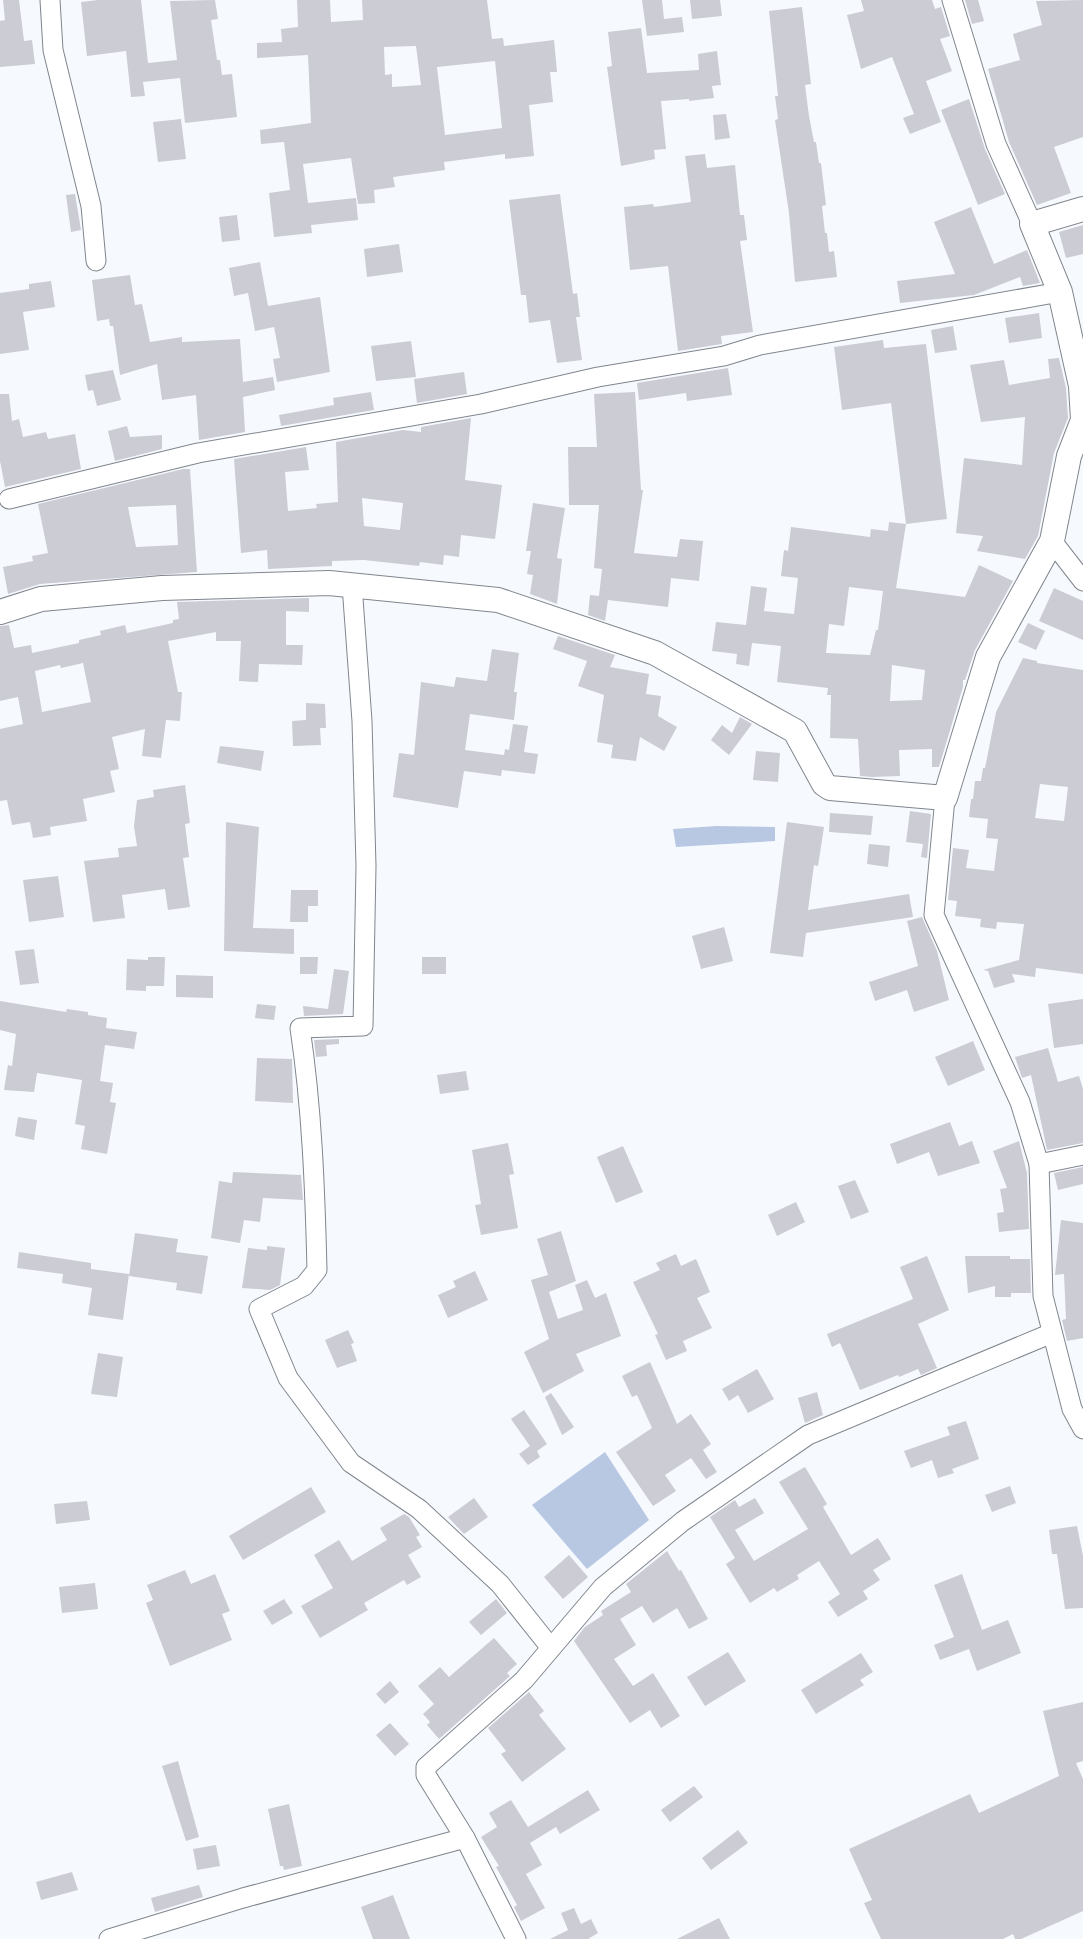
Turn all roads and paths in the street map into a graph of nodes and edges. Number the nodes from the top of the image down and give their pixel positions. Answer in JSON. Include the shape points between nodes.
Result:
{"nodes":[{"id":1,"x":50,"y":0,"type":"edge"},
{"id":2,"x":951,"y":0,"type":"edge"},
{"id":3,"x":1083,"y":209,"type":"edge"},
{"id":4,"x":1032,"y":224,"type":"junction"},
{"id":5,"x":96,"y":261,"type":"dead end"},
{"id":6,"x":1060,"y":292,"type":"junction"},
{"id":7,"x":9,"y":499,"type":"dead end"},
{"id":8,"x":1052,"y":541,"type":"junction"},
{"id":9,"x":1083,"y":581,"type":"edge"},
{"id":10,"x":352,"y":586,"type":"junction"},
{"id":11,"x":0,"y":612,"type":"edge"},
{"id":12,"x":945,"y":798,"type":"junction"},
{"id":13,"x":1083,"y":1155,"type":"edge"},
{"id":14,"x":1039,"y":1164,"type":"junction"},
{"id":15,"x":1052,"y":1333,"type":"junction"},
{"id":16,"x":1083,"y":1429,"type":"edge"},
{"id":17,"x":551,"y":1648,"type":"junction"},
{"id":18,"x":466,"y":1838,"type":"junction"},
{"id":19,"x":109,"y":1939,"type":"edge"},
{"id":20,"x":516,"y":1939,"type":"edge"}],
"edges":[{"from":1,"to":5,"type":"street","via":[[53,50],[91,206]]},
{"from":2,"to":4,"type":"street","via":[[996,144]]},
{"from":3,"to":4,"type":"main road"},
{"from":4,"to":6,"type":"main road"},
{"from":6,"to":7,"type":"street","via":[[761,345],[481,404],[198,453]]},
{"from":6,"to":8,"type":"main road","via":[[1081,386],[1083,420],[1069,456]]},
{"from":8,"to":9,"type":"street"},
{"from":8,"to":12,"type":"main road","via":[[988,657]]},
{"from":10,"to":11,"type":"main road","via":[[162,588],[41,599]]},
{"from":10,"to":12,"type":"main road","via":[[498,600],[655,653],[795,731],[830,788]]},
{"from":10,"to":17,"type":"street","via":[[366,866],[363,1026],[300,1028],[317,1270],[304,1286],[259,1309],[288,1378],[351,1463],[419,1509],[500,1584]]},
{"from":12,"to":14,"type":"street","via":[[934,915],[1020,1102]]},
{"from":13,"to":14,"type":"street"},
{"from":14,"to":15,"type":"street","via":[[1043,1296]]},
{"from":15,"to":16,"type":"street","via":[[1072,1409]]},
{"from":15,"to":17,"type":"street","via":[[808,1435],[683,1521],[603,1587]]},
{"from":17,"to":18,"type":"street","via":[[524,1680],[426,1767],[426,1775]]},
{"from":18,"to":19,"type":"street"},
{"from":18,"to":20,"type":"street"}]}
